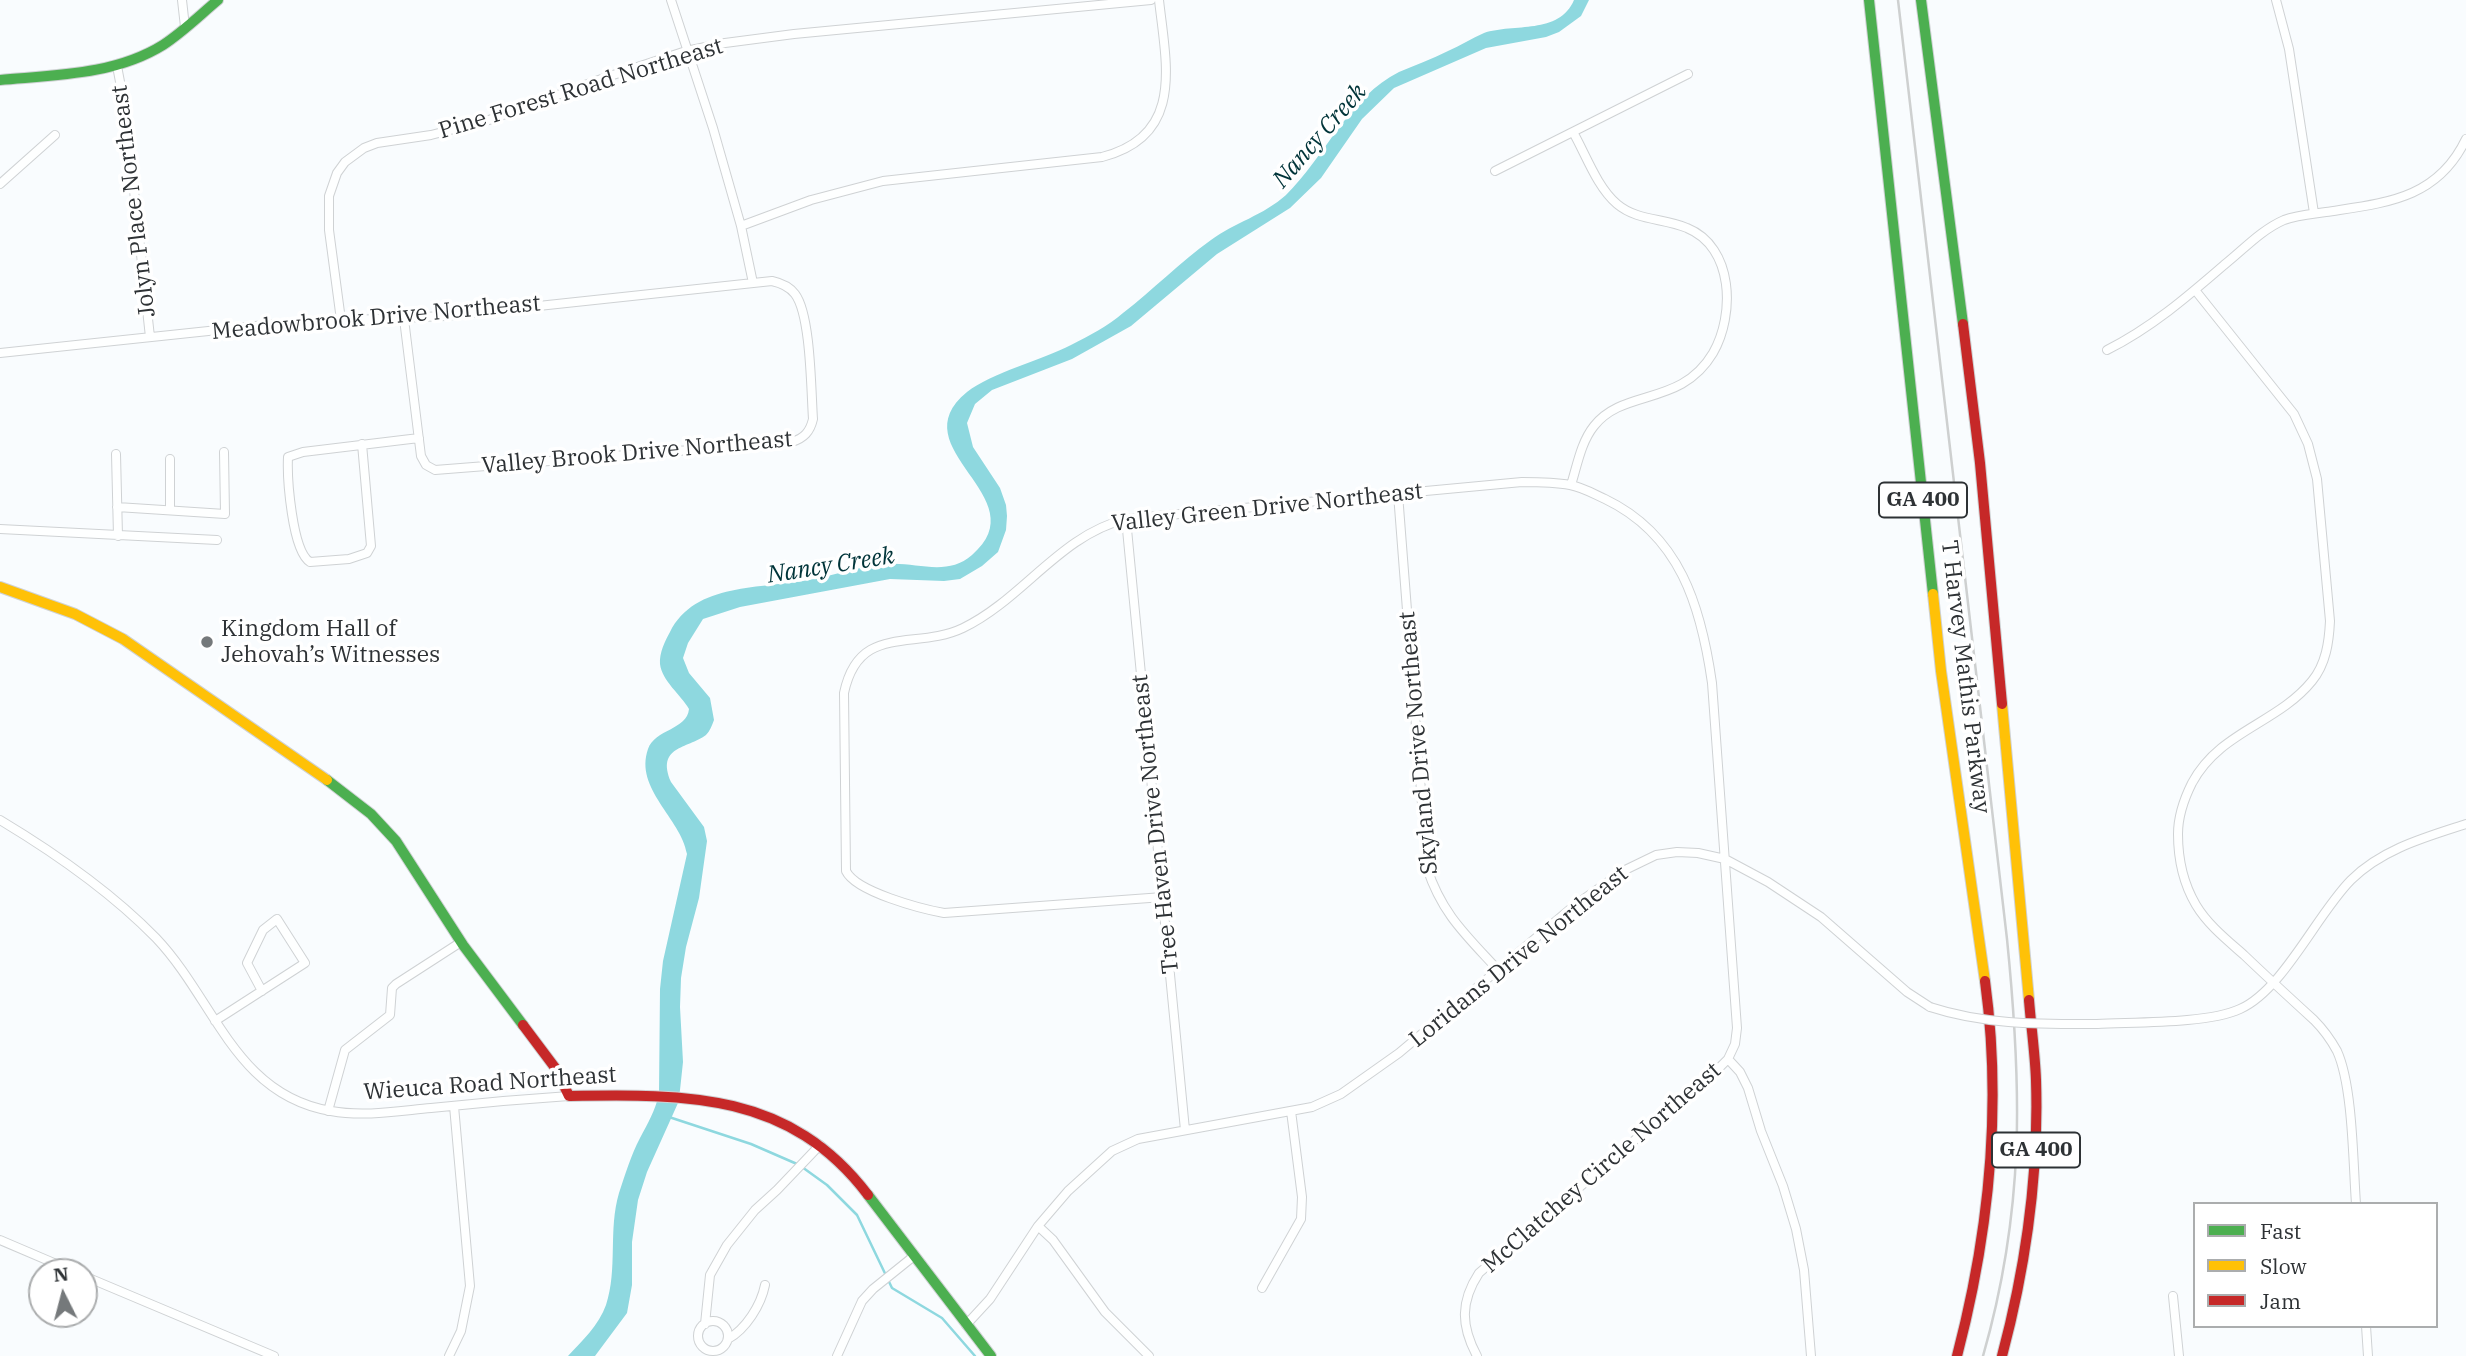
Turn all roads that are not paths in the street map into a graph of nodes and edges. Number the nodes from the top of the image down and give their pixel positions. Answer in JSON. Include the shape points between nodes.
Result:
{"nodes":[{"id":1,"x":182,"y":0,"type":"edge"},
{"id":2,"x":218,"y":0,"type":"edge"},
{"id":3,"x":671,"y":0,"type":"edge"},
{"id":4,"x":1151,"y":0,"type":"edge"},
{"id":5,"x":1159,"y":0,"type":"edge"},
{"id":6,"x":1869,"y":0,"type":"edge"},
{"id":7,"x":1921,"y":0,"type":"edge"},
{"id":8,"x":2276,"y":0,"type":"edge"},
{"id":9,"x":185,"y":27,"type":"junction"},
{"id":10,"x":687,"y":51,"type":"junction"},
{"id":11,"x":117,"y":66,"type":"junction"},
{"id":12,"x":1688,"y":74,"type":"dead end"},
{"id":13,"x":0,"y":80,"type":"edge"},
{"id":14,"x":1573,"y":132,"type":"junction"},
{"id":15,"x":55,"y":135,"type":"dead end"},
{"id":16,"x":2466,"y":139,"type":"edge"},
{"id":17,"x":1495,"y":171,"type":"dead end"},
{"id":18,"x":0,"y":184,"type":"edge"},
{"id":19,"x":2314,"y":213,"type":"junction"},
{"id":20,"x":741,"y":226,"type":"junction"},
{"id":21,"x":753,"y":283,"type":"junction"},
{"id":22,"x":2194,"y":290,"type":"junction"},
{"id":23,"x":404,"y":319,"type":"junction"},
{"id":24,"x":341,"y":320,"type":"junction"},
{"id":25,"x":150,"y":337,"type":"junction"},
{"id":26,"x":2107,"y":350,"type":"dead end"},
{"id":27,"x":0,"y":353,"type":"edge"},
{"id":28,"x":419,"y":438,"type":"junction"},
{"id":29,"x":362,"y":444,"type":"junction"},
{"id":30,"x":224,"y":452,"type":"dead end"},
{"id":31,"x":116,"y":454,"type":"dead end"},
{"id":32,"x":170,"y":459,"type":"dead end"},
{"id":33,"x":1572,"y":485,"type":"junction"},
{"id":34,"x":1398,"y":494,"type":"junction"},
{"id":35,"x":117,"y":507,"type":"junction"},
{"id":36,"x":170,"y":510,"type":"junction"},
{"id":37,"x":1126,"y":519,"type":"junction"},
{"id":38,"x":0,"y":529,"type":"edge"},
{"id":39,"x":118,"y":536,"type":"junction"},
{"id":40,"x":217,"y":540,"type":"dead end"},
{"id":41,"x":0,"y":587,"type":"edge"},
{"id":42,"x":0,"y":820,"type":"edge"},
{"id":43,"x":2466,"y":824,"type":"edge"},
{"id":44,"x":1726,"y":859,"type":"junction"},
{"id":45,"x":1163,"y":897,"type":"junction"},
{"id":46,"x":461,"y":942,"type":"junction"},
{"id":47,"x":1498,"y":970,"type":"junction"},
{"id":48,"x":2273,"y":983,"type":"junction"},
{"id":49,"x":261,"y":991,"type":"junction"},
{"id":50,"x":215,"y":1021,"type":"junction"},
{"id":51,"x":1728,"y":1059,"type":"junction"},
{"id":52,"x":569,"y":1096,"type":"junction"},
{"id":53,"x":454,"y":1106,"type":"junction"},
{"id":54,"x":328,"y":1111,"type":"junction"},
{"id":55,"x":1291,"y":1111,"type":"junction"},
{"id":56,"x":1185,"y":1130,"type":"junction"},
{"id":57,"x":820,"y":1145,"type":"junction"},
{"id":58,"x":2356,"y":1202,"type":"edge"},
{"id":59,"x":1038,"y":1226,"type":"junction"},
{"id":60,"x":0,"y":1240,"type":"edge"},
{"id":61,"x":914,"y":1256,"type":"junction"},
{"id":62,"x":42,"y":1258,"type":"edge"},
{"id":63,"x":98,"y":1282,"type":"edge"},
{"id":64,"x":765,"y":1284,"type":"dead end"},
{"id":65,"x":1262,"y":1288,"type":"dead end"},
{"id":66,"x":2173,"y":1296,"type":"dead end"},
{"id":67,"x":705,"y":1324,"type":"junction"},
{"id":68,"x":966,"y":1325,"type":"junction"},
{"id":69,"x":2366,"y":1328,"type":"edge"},
{"id":70,"x":727,"y":1339,"type":"junction"},
{"id":71,"x":274,"y":1356,"type":"edge"},
{"id":72,"x":449,"y":1356,"type":"edge"},
{"id":73,"x":836,"y":1356,"type":"edge"},
{"id":74,"x":990,"y":1356,"type":"edge"},
{"id":75,"x":1149,"y":1356,"type":"edge"},
{"id":76,"x":1477,"y":1356,"type":"edge"},
{"id":77,"x":1811,"y":1356,"type":"edge"},
{"id":78,"x":1957,"y":1356,"type":"edge"},
{"id":79,"x":2002,"y":1356,"type":"edge"},
{"id":80,"x":2179,"y":1356,"type":"edge"},
{"id":81,"x":2368,"y":1356,"type":"edge"}],
"edges":[{"from":1,"to":9,"type":"street"},
{"from":2,"to":9,"type":"main road"},
{"from":3,"to":10,"type":"street"},
{"from":4,"to":10,"type":"street","name":"Pine Forest Road Northeast","via":[[794,34]]},
{"from":5,"to":20,"type":"street","via":[[1165,95],[1152,125],[1125,149],[1102,157],[883,181],[811,200]]},
{"from":6,"to":78,"type":"main road","name":"T Harvey Mathis Parkway","number":"GA 400","via":[[1941,671],[1990,1038],[1993,1122],[1988,1207],[1975,1289]]},
{"from":7,"to":79,"type":"main road","name":"T Harvey Mathis Parkway","number":"GA 400","via":[[1980,463],[2035,1054],[2032,1212],[2018,1298]]},
{"from":8,"to":19,"type":"street","via":[[2290,49]]},
{"from":9,"to":11,"type":"main road","via":[[155,50]]},
{"from":10,"to":20,"type":"street"},
{"from":10,"to":24,"type":"street","name":"Pine Forest Road Northeast","via":[[489,120],[377,143],[353,155],[337,173],[329,197]]},
{"from":11,"to":13,"type":"main road"},
{"from":11,"to":25,"type":"street","name":"Jolyn Place Northeast"},
{"from":12,"to":14,"type":"street"},
{"from":14,"to":17,"type":"street"},
{"from":14,"to":33,"type":"street","via":[[1616,203],[1646,218],[1686,227],[1707,241],[1720,261],[1727,295],[1718,345],[1700,371],[1673,390],[1600,419],[1584,444]]},
{"from":15,"to":18,"type":"street"},
{"from":16,"to":19,"type":"street","via":[[2443,173],[2412,194],[2384,203]]},
{"from":19,"to":22,"type":"street","via":[[2267,229]]},
{"from":20,"to":21,"type":"street"},
{"from":21,"to":23,"type":"street","name":"Meadowbrook Drive Northeast"},
{"from":21,"to":28,"type":"street","name":"Valley Brook Drive Northeast","via":[[782,284],[794,291],[801,303],[813,419],[807,435],[800,439],[441,471],[426,465]]},
{"from":22,"to":26,"type":"street","via":[[2147,327]]},
{"from":22,"to":48,"type":"street","via":[[2294,414],[2308,444],[2316,479],[2330,621],[2324,659],[2298,696],[2229,740],[2207,760],[2188,791],[2178,829],[2181,869],[2196,905]]},
{"from":23,"to":24,"type":"street","name":"Meadowbrook Drive Northeast"},
{"from":23,"to":28,"type":"street","name":"Valley Brook Drive Northeast"},
{"from":24,"to":25,"type":"street","name":"Meadowbrook Drive Northeast"},
{"from":25,"to":27,"type":"street","name":"Meadowbrook Drive Northeast"},
{"from":28,"to":29,"type":"street"},
{"from":29,"to":29,"type":"street","via":[[288,457],[296,535],[301,553],[310,562],[368,553]]},
{"from":30,"to":36,"type":"street","via":[[225,514]]},
{"from":31,"to":35,"type":"street"},
{"from":32,"to":36,"type":"street"},
{"from":33,"to":34,"type":"street","name":"Valley Green Drive Northeast","via":[[1522,482]]},
{"from":33,"to":44,"type":"street","name":"Valley Green Drive Northeast","via":[[1618,505],[1640,521],[1662,542],[1685,579],[1709,659]]},
{"from":34,"to":37,"type":"street","name":"Valley Green Drive Northeast"},
{"from":34,"to":47,"type":"street","name":"Skyland Drive Northeast","via":[[1427,868],[1447,913]]},
{"from":35,"to":36,"type":"street"},
{"from":35,"to":39,"type":"street"},
{"from":37,"to":45,"type":"street","name":"Tree Haven Drive Northeast"},
{"from":37,"to":45,"type":"street","name":"Valley Green Drive Northeast","via":[[1088,533],[967,626],[941,636],[883,643],[855,662],[844,693],[846,871],[852,879],[894,900],[944,913]]},
{"from":38,"to":39,"type":"street"},
{"from":39,"to":40,"type":"street"},
{"from":41,"to":46,"type":"main road","via":[[75,614],[123,639],[371,814],[396,841]]},
{"from":42,"to":50,"type":"street","name":"Wieuca Road Northeast","via":[[134,917],[179,966]]},
{"from":43,"to":48,"type":"street","name":"Loridans Drive Northeast","via":[[2398,848],[2365,867]]},
{"from":44,"to":47,"type":"street","name":"Loridans Drive Northeast","via":[[1677,852],[1637,863],[1575,905]]},
{"from":44,"to":48,"type":"street","name":"Loridans Drive Northeast","bridge":true,"via":[[1799,900],[1908,992],[1949,1013],[1991,1021],[2097,1024],[2194,1019],[2225,1014],[2253,1002]]},
{"from":44,"to":51,"type":"street","name":"McClatchey Circle Northeast","via":[[1737,1028]]},
{"from":45,"to":56,"type":"street","name":"Tree Haven Drive Northeast"},
{"from":46,"to":52,"type":"main road","via":[[556,1069]]},
{"from":46,"to":54,"type":"street","via":[[392,988],[390,1015],[345,1050]]},
{"from":47,"to":55,"type":"street","name":"Loridans Drive Northeast","via":[[1399,1053],[1341,1094]]},
{"from":48,"to":58,"type":"street","via":[[2319,1026],[2337,1051],[2347,1088]]},
{"from":49,"to":49,"type":"street","via":[[304,963],[277,919],[263,930],[247,963]]},
{"from":49,"to":50,"type":"street"},
{"from":50,"to":54,"type":"street","name":"Wieuca Road Northeast","via":[[257,1075],[293,1099]]},
{"from":51,"to":76,"type":"street","name":"McClatchey Circle Northeast","via":[[1479,1273],[1464,1311],[1468,1339]]},
{"from":51,"to":77,"type":"street","name":"McClatchey Circle Northeast","via":[[1748,1088],[1796,1229]]},
{"from":52,"to":53,"type":"street","name":"Wieuca Road Northeast"},
{"from":52,"to":57,"type":"main road","name":"Wieuca Road Northeast","via":[[687,1097],[746,1106]]},
{"from":53,"to":54,"type":"street","name":"Wieuca Road Northeast","via":[[372,1114]]},
{"from":53,"to":72,"type":"street","via":[[470,1286],[461,1331]]},
{"from":55,"to":56,"type":"street","name":"Loridans Drive Northeast"},
{"from":55,"to":65,"type":"street","via":[[1303,1197],[1301,1219]]},
{"from":56,"to":59,"type":"street","name":"Loridans Drive Northeast","via":[[1138,1139],[1112,1151]]},
{"from":57,"to":61,"type":"main road","name":"Wieuca Road Northeast","via":[[860,1184]]},
{"from":57,"to":67,"type":"street","via":[[727,1245],[710,1275]]},
{"from":59,"to":68,"type":"street","name":"Loridans Drive Northeast","via":[[990,1299]]},
{"from":59,"to":75,"type":"street","via":[[1105,1312]]},
{"from":60,"to":62,"type":"street"},
{"from":61,"to":68,"type":"main road","name":"Wieuca Road Northeast"},
{"from":61,"to":73,"type":"street","via":[[862,1301]]},
{"from":63,"to":71,"type":"street"},
{"from":64,"to":70,"type":"street","via":[[762,1298],[738,1333]]},
{"from":66,"to":80,"type":"street"},
{"from":67,"to":70,"type":"street","via":[[719,1323],[726,1329]]},
{"from":67,"to":70,"type":"street","via":[[698,1336],[705,1349],[719,1350]]},
{"from":68,"to":74,"type":"main road","name":"Wieuca Road Northeast"},
{"from":69,"to":81,"type":"street"}]}
